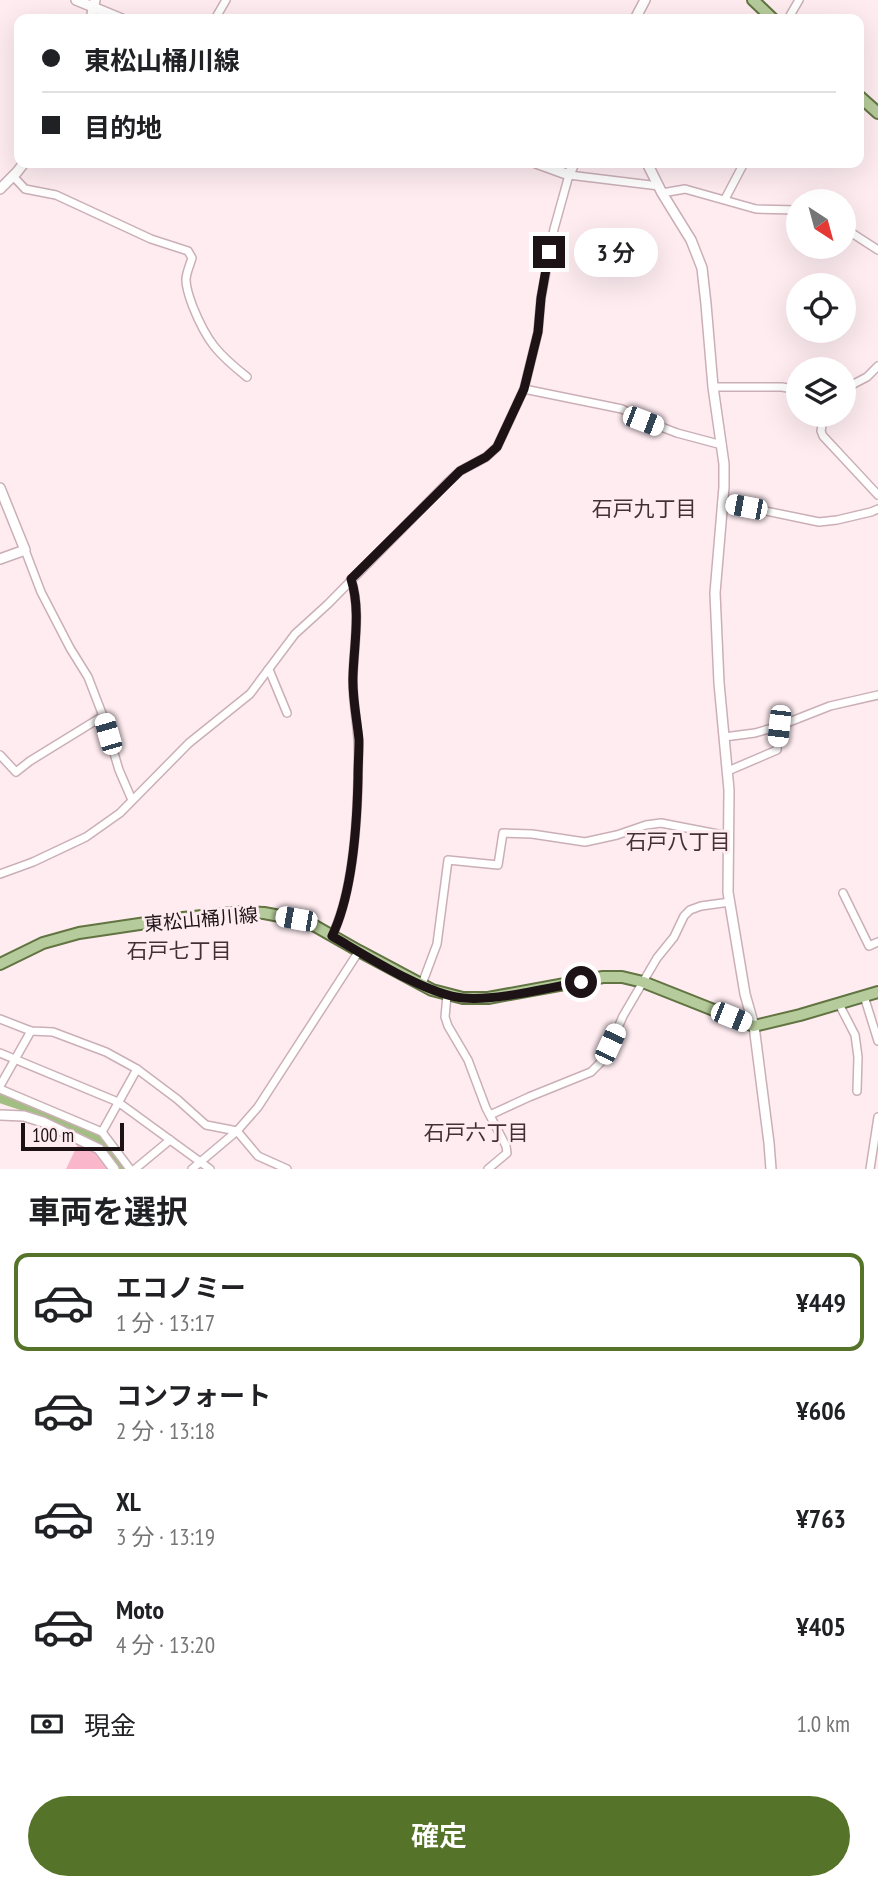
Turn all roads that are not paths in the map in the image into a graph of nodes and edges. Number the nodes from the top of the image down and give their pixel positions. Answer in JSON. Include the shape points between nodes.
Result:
{"nodes":[{"id":1,"x":76,"y":0,"type":"edge"},
{"id":2,"x":753,"y":0,"type":"edge"},
{"id":3,"x":95,"y":4,"type":"edge"},
{"id":4,"x":113,"y":14,"type":"edge"},
{"id":5,"x":768,"y":14,"type":"edge"},
{"id":6,"x":864,"y":100,"type":"edge"},
{"id":7,"x":878,"y":113,"type":"edge"},
{"id":8,"x":20,"y":168,"type":"edge"},
{"id":9,"x":551,"y":168,"type":"edge"},
{"id":10,"x":572,"y":168,"type":"edge"},
{"id":11,"x":650,"y":168,"type":"edge"},
{"id":12,"x":741,"y":168,"type":"edge"},
{"id":13,"x":569,"y":174,"type":"junction"},
{"id":14,"x":13,"y":176,"type":"junction"},
{"id":15,"x":0,"y":189,"type":"edge"},
{"id":16,"x":660,"y":189,"type":"junction"},
{"id":17,"x":725,"y":199,"type":"junction"},
{"id":18,"x":786,"y":210,"type":"edge"},
{"id":19,"x":856,"y":236,"type":"edge"},
{"id":20,"x":878,"y":250,"type":"edge"},
{"id":21,"x":878,"y":366,"type":"edge"},
{"id":22,"x":247,"y":377,"type":"dead end"},
{"id":23,"x":856,"y":382,"type":"edge"},
{"id":24,"x":713,"y":387,"type":"junction"},
{"id":25,"x":786,"y":388,"type":"edge"},
{"id":26,"x":524,"y":389,"type":"junction"},
{"id":27,"x":822,"y":427,"type":"edge"},
{"id":28,"x":722,"y":445,"type":"junction"},
{"id":29,"x":0,"y":488,"type":"edge"},
{"id":30,"x":878,"y":495,"type":"edge"},
{"id":31,"x":722,"y":502,"type":"junction"},
{"id":32,"x":878,"y":509,"type":"edge"},
{"id":33,"x":25,"y":550,"type":"junction"},
{"id":34,"x":0,"y":559,"type":"edge"},
{"id":35,"x":351,"y":579,"type":"junction"},
{"id":36,"x":268,"y":670,"type":"junction"},
{"id":37,"x":878,"y":695,"type":"edge"},
{"id":38,"x":287,"y":713,"type":"dead end"},
{"id":39,"x":103,"y":716,"type":"junction"},
{"id":40,"x":779,"y":726,"type":"junction"},
{"id":41,"x":724,"y":737,"type":"junction"},
{"id":42,"x":0,"y":755,"type":"edge"},
{"id":43,"x":727,"y":771,"type":"junction"},
{"id":44,"x":132,"y":800,"type":"junction"},
{"id":45,"x":728,"y":836,"type":"junction"},
{"id":46,"x":0,"y":874,"type":"edge"},
{"id":47,"x":843,"y":893,"type":"dead end"},
{"id":48,"x":730,"y":902,"type":"junction"},
{"id":49,"x":332,"y":936,"type":"junction"},
{"id":50,"x":878,"y":942,"type":"edge"},
{"id":51,"x":359,"y":951,"type":"junction"},
{"id":52,"x":0,"y":964,"type":"edge"},
{"id":53,"x":643,"y":982,"type":"junction"},
{"id":54,"x":422,"y":984,"type":"junction"},
{"id":55,"x":878,"y":992,"type":"edge"},
{"id":56,"x":447,"y":995,"type":"junction"},
{"id":57,"x":864,"y":996,"type":"junction"},
{"id":58,"x":839,"y":1003,"type":"junction"},
{"id":59,"x":0,"y":1020,"type":"edge"},
{"id":60,"x":754,"y":1026,"type":"junction"},
{"id":61,"x":31,"y":1031,"type":"junction"},
{"id":62,"x":878,"y":1041,"type":"edge"},
{"id":63,"x":0,"y":1053,"type":"edge"},
{"id":64,"x":15,"y":1058,"type":"junction"},
{"id":65,"x":137,"y":1069,"type":"junction"},
{"id":66,"x":0,"y":1088,"type":"edge"},
{"id":67,"x":857,"y":1091,"type":"dead end"},
{"id":68,"x":118,"y":1102,"type":"junction"},
{"id":69,"x":0,"y":1115,"type":"edge"},
{"id":70,"x":490,"y":1115,"type":"junction"},
{"id":71,"x":878,"y":1117,"type":"edge"},
{"id":72,"x":237,"y":1131,"type":"junction"},
{"id":73,"x":102,"y":1132,"type":"junction"},
{"id":74,"x":170,"y":1140,"type":"junction"},
{"id":75,"x":200,"y":1162,"type":"junction"},
{"id":76,"x":283,"y":1168,"type":"edge"},
{"id":77,"x":114,"y":1169,"type":"edge"},
{"id":78,"x":133,"y":1169,"type":"edge"},
{"id":79,"x":192,"y":1169,"type":"edge"},
{"id":80,"x":210,"y":1169,"type":"edge"},
{"id":81,"x":488,"y":1169,"type":"edge"},
{"id":82,"x":771,"y":1169,"type":"edge"},
{"id":83,"x":870,"y":1169,"type":"edge"}],
"edges":[{"from":1,"to":3,"type":"street"},
{"from":2,"to":5,"type":"main road"},
{"from":3,"to":4,"type":"street"},
{"from":6,"to":7,"type":"main road"},
{"from":8,"to":14,"type":"street"},
{"from":9,"to":13,"type":"street"},
{"from":10,"to":13,"type":"street"},
{"from":11,"to":16,"type":"street"},
{"from":12,"to":17,"type":"street"},
{"from":13,"to":16,"type":"street"},
{"from":13,"to":26,"type":"street"},
{"from":14,"to":15,"type":"street"},
{"from":14,"to":22,"type":"street","via":[[25,189],[57,195],[151,239],[188,251],[192,258],[186,278],[200,325],[208,340]]},
{"from":16,"to":17,"type":"street","via":[[685,188]]},
{"from":16,"to":24,"type":"street","via":[[702,268]]},
{"from":17,"to":18,"type":"street","via":[[756,209]]},
{"from":19,"to":20,"type":"street"},
{"from":21,"to":23,"type":"street"},
{"from":24,"to":25,"type":"street"},
{"from":24,"to":28,"type":"street"},
{"from":26,"to":28,"type":"street","via":[[622,409],[643,421]]},
{"from":26,"to":35,"type":"street","via":[[497,447],[460,471]]},
{"from":27,"to":30,"type":"street","via":[[823,436]]},
{"from":28,"to":31,"type":"street"},
{"from":29,"to":33,"type":"street"},
{"from":31,"to":32,"type":"street","via":[[819,522]]},
{"from":31,"to":41,"type":"street","via":[[715,593]]},
{"from":33,"to":34,"type":"street"},
{"from":33,"to":39,"type":"street"},
{"from":35,"to":36,"type":"street","via":[[295,634]]},
{"from":35,"to":49,"type":"street","via":[[359,742],[357,814],[350,871]]},
{"from":36,"to":38,"type":"street"},
{"from":36,"to":44,"type":"street","via":[[250,694],[189,743]]},
{"from":37,"to":40,"type":"street","via":[[830,706]]},
{"from":39,"to":42,"type":"street","via":[[16,772]]},
{"from":39,"to":44,"type":"street"},
{"from":40,"to":41,"type":"street"},
{"from":40,"to":43,"type":"street","via":[[777,750]]},
{"from":41,"to":43,"type":"street"},
{"from":43,"to":45,"type":"street"},
{"from":44,"to":46,"type":"street","via":[[86,837]]},
{"from":45,"to":48,"type":"street"},
{"from":45,"to":54,"type":"street","via":[[661,823],[584,842],[503,833],[498,865],[448,860],[437,944]]},
{"from":47,"to":50,"type":"street","via":[[869,946]]},
{"from":48,"to":53,"type":"street","via":[[690,910]]},
{"from":48,"to":60,"type":"street"},
{"from":49,"to":51,"type":"main road","name":"東松山桶川線"},
{"from":49,"to":52,"type":"main road","name":"東松山桶川線","via":[[296,919],[243,912],[79,933],[43,943]]},
{"from":51,"to":54,"type":"main road","name":"東松山桶川線"},
{"from":51,"to":72,"type":"street","via":[[277,1080]]},
{"from":53,"to":56,"type":"main road","name":"東松山桶川線","via":[[603,977],[488,998]]},
{"from":53,"to":60,"type":"main road","name":"東松山桶川線"},
{"from":53,"to":70,"type":"street","via":[[605,1058],[592,1072]]},
{"from":54,"to":56,"type":"main road","name":"東松山桶川線"},
{"from":55,"to":57,"type":"main road"},
{"from":56,"to":70,"type":"street","via":[[448,1026],[468,1060]]},
{"from":57,"to":58,"type":"main road"},
{"from":57,"to":62,"type":"street"},
{"from":58,"to":60,"type":"main road"},
{"from":58,"to":67,"type":"street","via":[[855,1035]]},
{"from":59,"to":61,"type":"street"},
{"from":60,"to":82,"type":"street"},
{"from":61,"to":64,"type":"street"},
{"from":61,"to":65,"type":"street","via":[[86,1043]]},
{"from":63,"to":64,"type":"street"},
{"from":64,"to":66,"type":"street"},
{"from":64,"to":68,"type":"street"},
{"from":65,"to":68,"type":"street"},
{"from":65,"to":72,"type":"street","via":[[206,1125]]},
{"from":66,"to":73,"type":"street"},
{"from":68,"to":73,"type":"street"},
{"from":68,"to":74,"type":"street"},
{"from":69,"to":77,"type":"street","via":[[43,1122],[99,1149]]},
{"from":70,"to":81,"type":"street","via":[[507,1153]]},
{"from":71,"to":83,"type":"street"},
{"from":72,"to":75,"type":"street"},
{"from":72,"to":76,"type":"street","via":[[258,1156]]},
{"from":73,"to":78,"type":"street"},
{"from":74,"to":75,"type":"street"},
{"from":74,"to":78,"type":"street"},
{"from":75,"to":79,"type":"street"},
{"from":75,"to":80,"type":"street"}]}
